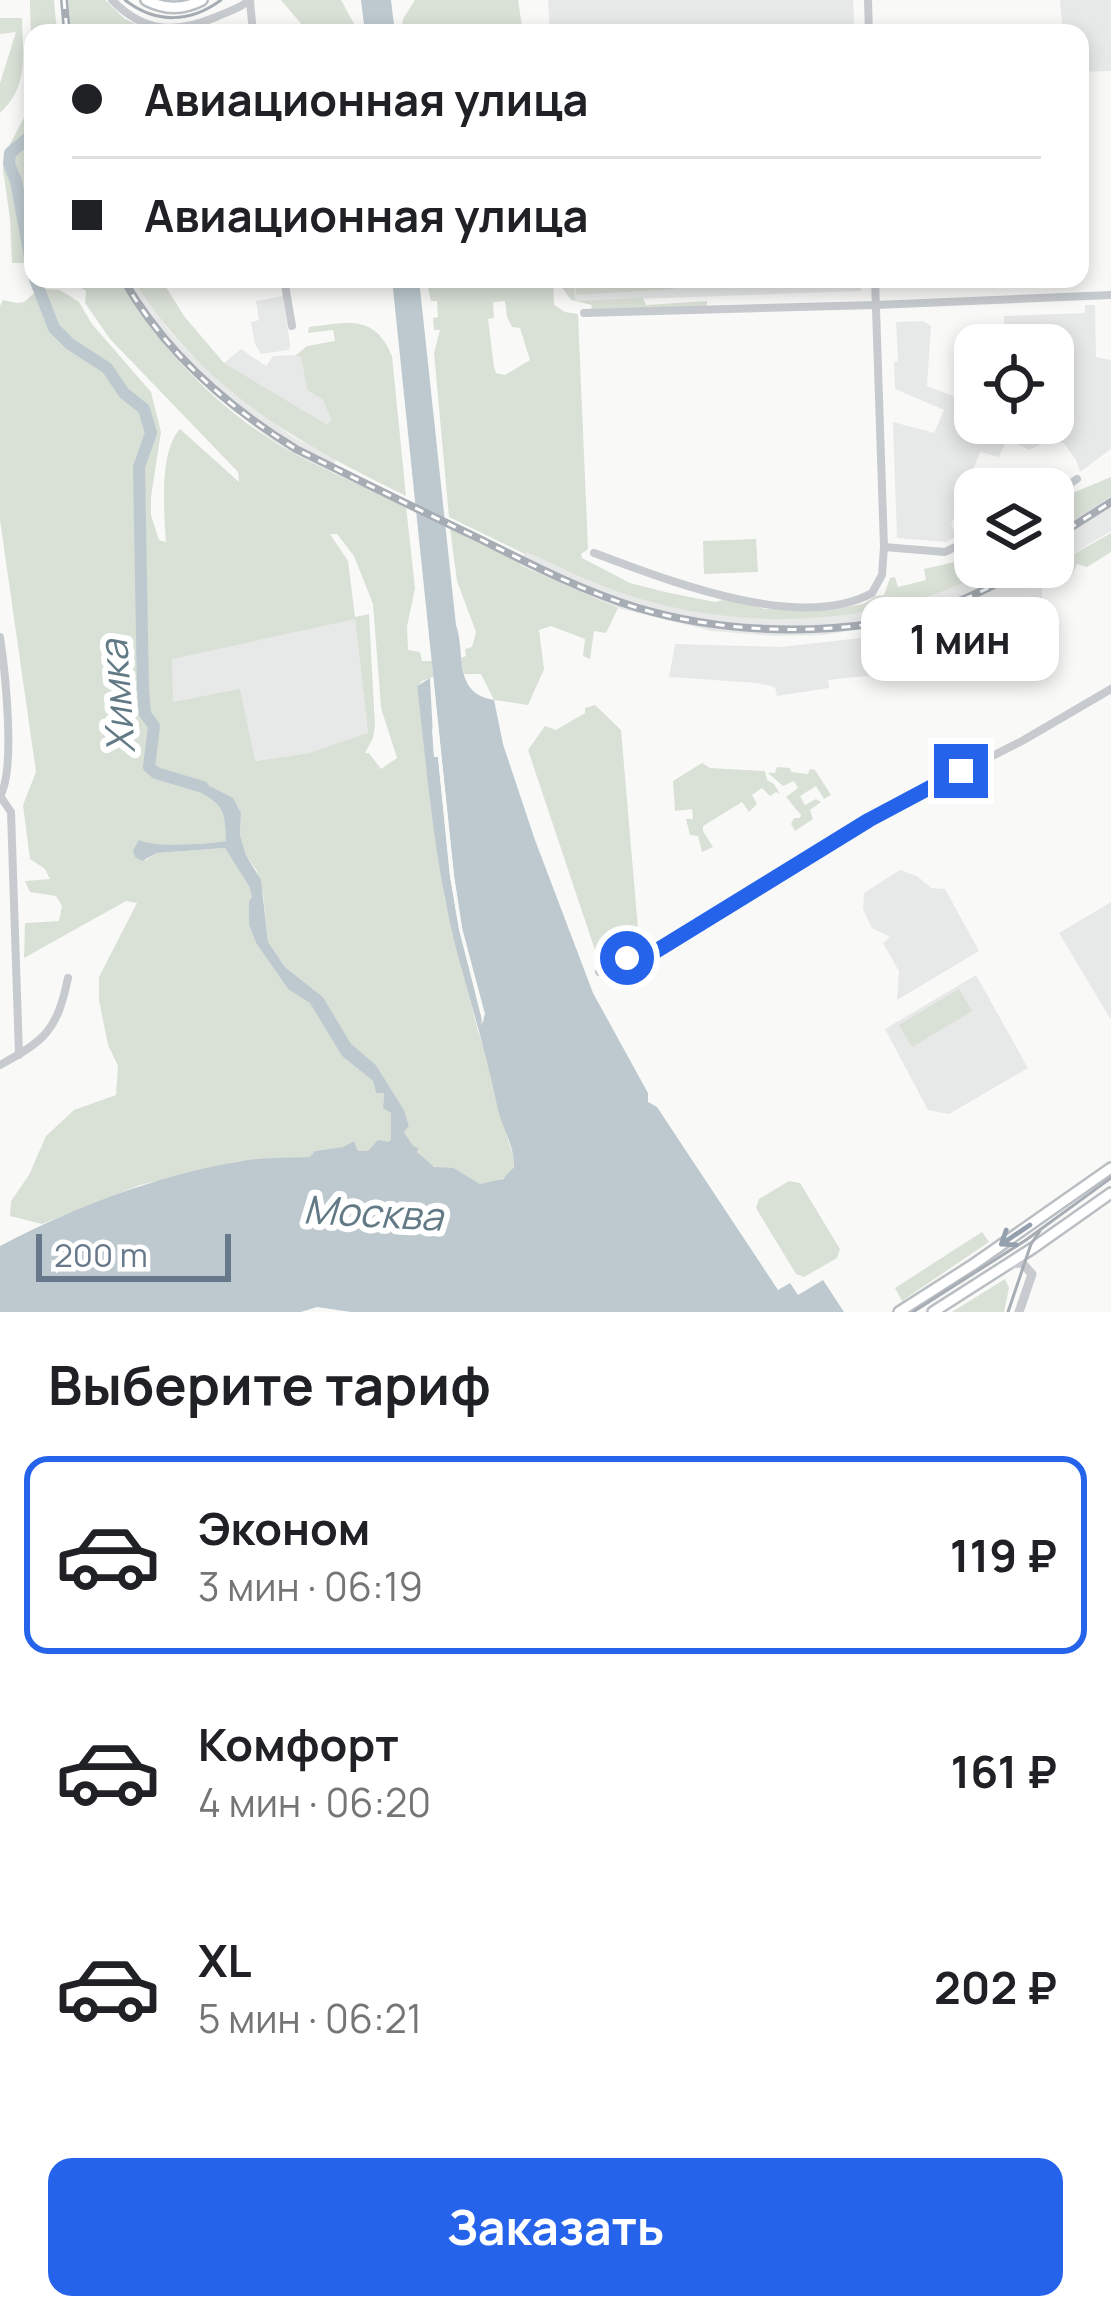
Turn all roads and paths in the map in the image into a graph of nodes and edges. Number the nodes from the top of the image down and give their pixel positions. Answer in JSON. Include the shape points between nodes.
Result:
{"nodes":[{"id":1,"x":112,"y":0,"type":"edge"},
{"id":2,"x":146,"y":0,"type":"edge"},
{"id":3,"x":202,"y":0,"type":"edge"},
{"id":4,"x":250,"y":0,"type":"edge"},
{"id":5,"x":234,"y":11,"type":"junction"},
{"id":6,"x":252,"y":21,"type":"junction"},
{"id":7,"x":155,"y":24,"type":"edge"},
{"id":8,"x":202,"y":24,"type":"edge"},
{"id":9,"x":252,"y":24,"type":"edge"},
{"id":10,"x":286,"y":288,"type":"edge"},
{"id":11,"x":875,"y":288,"type":"edge"},
{"id":12,"x":1111,"y":295,"type":"edge"},
{"id":13,"x":876,"y":305,"type":"junction"},
{"id":14,"x":584,"y":314,"type":"dead end"},
{"id":15,"x":292,"y":326,"type":"dead end"},
{"id":16,"x":1077,"y":479,"type":"dead end"},
{"id":17,"x":1074,"y":481,"type":"edge"},
{"id":18,"x":884,"y":547,"type":"junction"},
{"id":19,"x":954,"y":548,"type":"edge"},
{"id":20,"x":594,"y":554,"type":"dead end"},
{"id":21,"x":0,"y":637,"type":"edge"},
{"id":22,"x":1111,"y":689,"type":"edge"},
{"id":23,"x":0,"y":796,"type":"edge"},
{"id":24,"x":599,"y":972,"type":"dead end"},
{"id":25,"x":68,"y":978,"type":"dead end"},
{"id":26,"x":19,"y":1055,"type":"junction"},
{"id":27,"x":0,"y":1065,"type":"edge"},
{"id":28,"x":1111,"y":1168,"type":"edge"},
{"id":29,"x":1111,"y":1193,"type":"edge"},
{"id":30,"x":1006,"y":1265,"type":"junction"},
{"id":31,"x":903,"y":1310,"type":"edge"},
{"id":32,"x":933,"y":1312,"type":"edge"},
{"id":33,"x":1019,"y":1312,"type":"edge"}],
"edges":[{"from":1,"to":7,"type":"street"},
{"from":2,"to":3,"type":"main road","via":[[166,8]]},
{"from":4,"to":5,"type":"street"},
{"from":4,"to":6,"type":"street"},
{"from":5,"to":6,"type":"street"},
{"from":5,"to":8,"type":"street"},
{"from":6,"to":9,"type":"street"},
{"from":10,"to":15,"type":"street"},
{"from":11,"to":13,"type":"street"},
{"from":12,"to":13,"type":"street"},
{"from":13,"to":14,"type":"street"},
{"from":13,"to":18,"type":"street"},
{"from":16,"to":17,"type":"street"},
{"from":18,"to":19,"type":"street"},
{"from":18,"to":20,"type":"street","via":[[872,593],[818,608],[769,607]]},
{"from":21,"to":23,"type":"street","via":[[9,759]]},
{"from":22,"to":24,"type":"street","via":[[882,812],[648,956]]},
{"from":23,"to":26,"type":"street","via":[[11,812]]},
{"from":25,"to":26,"type":"street","via":[[47,1034]]},
{"from":26,"to":27,"type":"street"},
{"from":28,"to":31,"type":"main road","one_way":true},
{"from":29,"to":30,"type":"main road"},
{"from":30,"to":32,"type":"main road"},
{"from":30,"to":33,"type":"street","via":[[1022,1263],[1031,1274]]}]}
